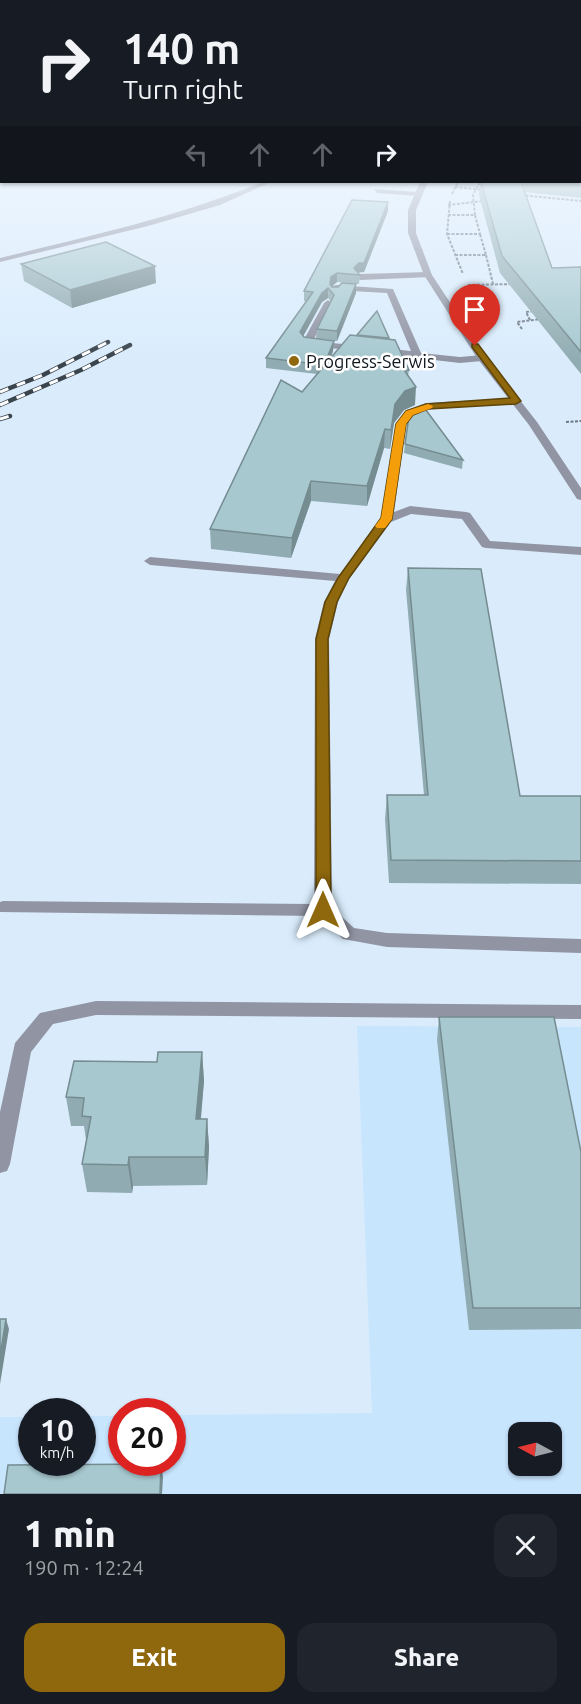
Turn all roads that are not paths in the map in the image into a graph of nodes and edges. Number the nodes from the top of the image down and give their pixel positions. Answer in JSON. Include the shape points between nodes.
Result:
{"nodes":[{"id":1,"x":156,"y":221,"type":"edge"},
{"id":2,"x":412,"y":221,"type":"edge"},
{"id":3,"x":0,"y":260,"type":"edge"},
{"id":4,"x":428,"y":275,"type":"junction"},
{"id":5,"x":360,"y":277,"type":"edge"},
{"id":6,"x":334,"y":292,"type":"edge"},
{"id":7,"x":328,"y":303,"type":"edge"},
{"id":8,"x":417,"y":355,"type":"junction"},
{"id":9,"x":482,"y":358,"type":"junction"},
{"id":10,"x":516,"y":401,"type":"junction"},
{"id":11,"x":581,"y":497,"type":"edge"},
{"id":12,"x":387,"y":519,"type":"junction"},
{"id":13,"x":581,"y":551,"type":"edge"},
{"id":14,"x":150,"y":561,"type":"dead end"},
{"id":15,"x":344,"y":578,"type":"junction"},
{"id":16,"x":3,"y":907,"type":"dead end"},
{"id":17,"x":323,"y":910,"type":"junction"},
{"id":18,"x":581,"y":946,"type":"edge"},
{"id":19,"x":581,"y":1012,"type":"edge"},
{"id":20,"x":0,"y":1164,"type":"edge"}],
"edges":[{"from":1,"to":3,"type":"street"},
{"from":2,"to":4,"type":"street","via":[[412,233]]},
{"from":4,"to":5,"type":"street"},
{"from":4,"to":9,"type":"street"},
{"from":6,"to":8,"type":"street","via":[[337,287],[390,291]]},
{"from":7,"to":8,"type":"street","via":[[307,343]]},
{"from":8,"to":9,"type":"street","via":[[460,360]]},
{"from":9,"to":10,"type":"street"},
{"from":10,"to":11,"type":"street"},
{"from":10,"to":12,"type":"street","via":[[426,406],[410,413],[401,424]]},
{"from":12,"to":13,"type":"street","via":[[410,510],[466,516],[486,544]]},
{"from":12,"to":15,"type":"street"},
{"from":14,"to":15,"type":"street"},
{"from":15,"to":17,"type":"street","via":[[331,602],[322,639]]},
{"from":16,"to":17,"type":"street"},
{"from":17,"to":18,"type":"street","via":[[349,934],[387,940]]},
{"from":19,"to":20,"type":"street","via":[[96,1008],[47,1018],[22,1049]]}]}
